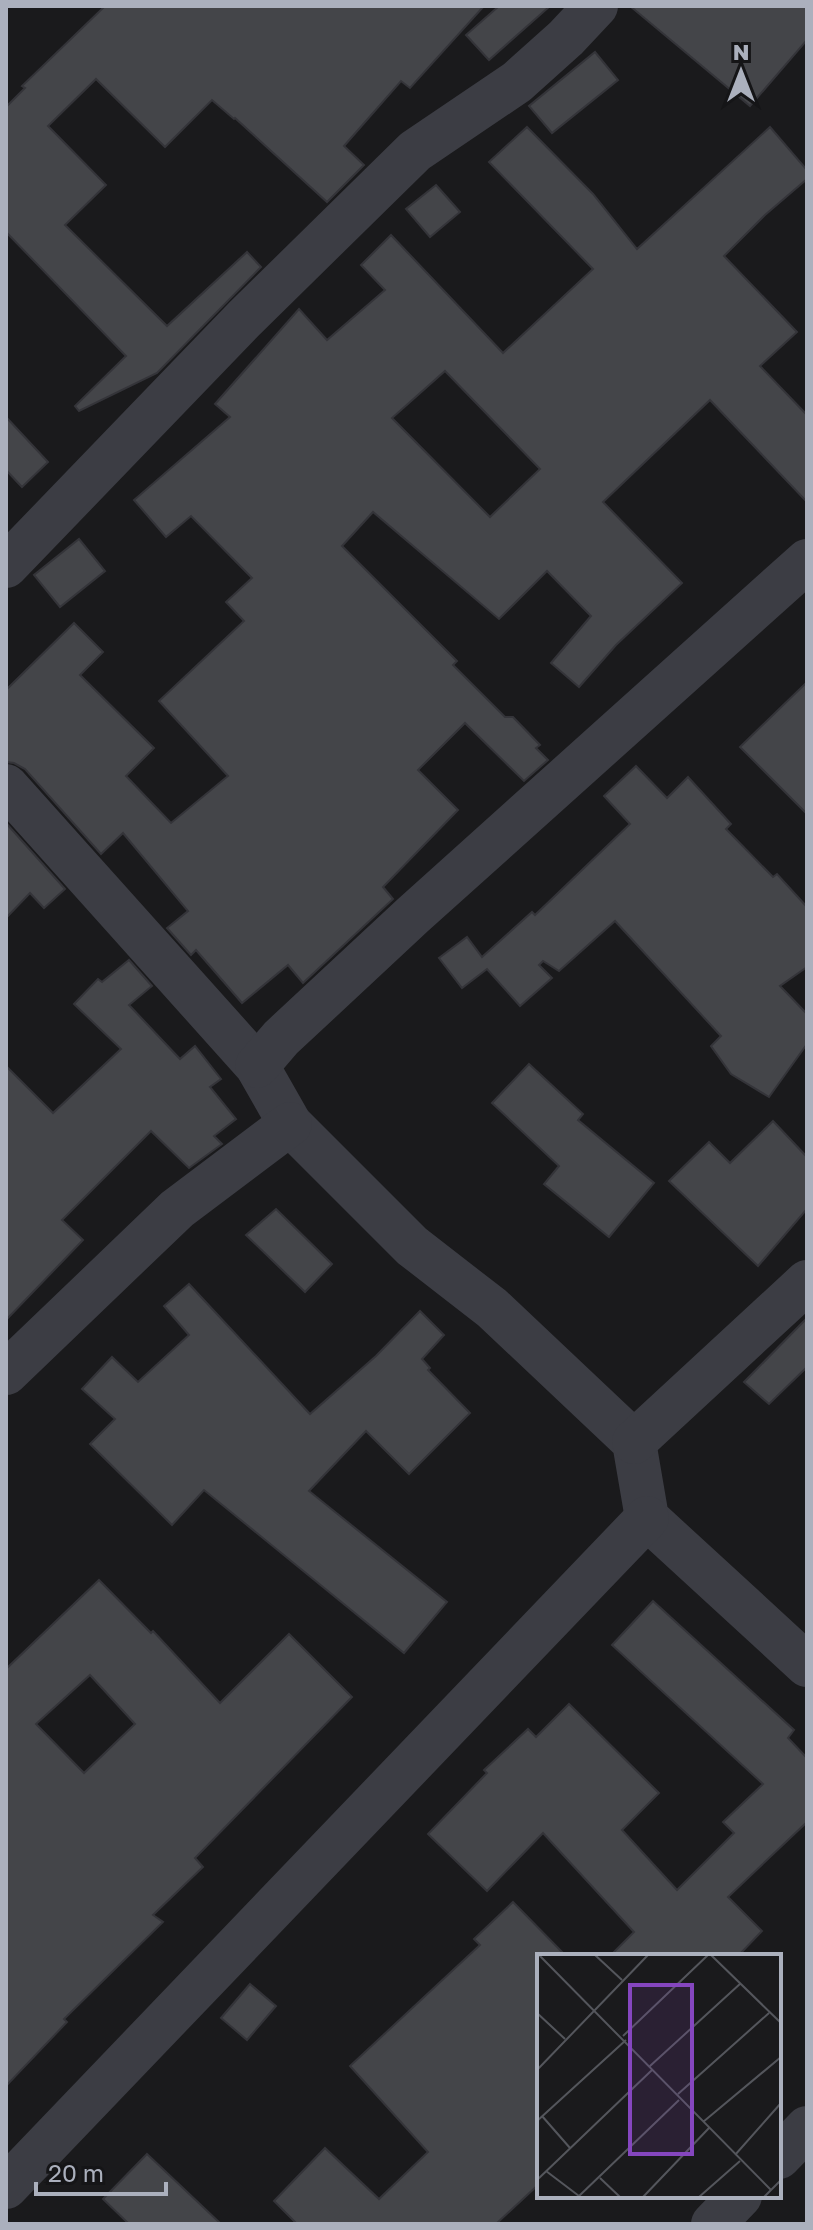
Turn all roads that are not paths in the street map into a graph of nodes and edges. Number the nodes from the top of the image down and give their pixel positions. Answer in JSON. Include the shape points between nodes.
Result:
{"nodes":[{"id":1,"x":596,"y":6,"type":"edge"},
{"id":2,"x":807,"y":561,"type":"edge"},
{"id":3,"x":6,"y":566,"type":"edge"},
{"id":4,"x":6,"y":786,"type":"edge"},
{"id":5,"x":257,"y":1066,"type":"junction"},
{"id":6,"x":290,"y":1124,"type":"junction"},
{"id":7,"x":807,"y":1282,"type":"edge"},
{"id":8,"x":6,"y":1373,"type":"edge"},
{"id":9,"x":634,"y":1442,"type":"junction"},
{"id":10,"x":647,"y":1518,"type":"junction"},
{"id":11,"x":807,"y":1665,"type":"edge"},
{"id":12,"x":807,"y":2128,"type":"edge"},
{"id":13,"x":781,"y":2155,"type":"edge"},
{"id":14,"x":6,"y":2187,"type":"edge"},
{"id":15,"x":738,"y":2198,"type":"edge"},
{"id":16,"x":713,"y":2224,"type":"edge"}],
"edges":[{"from":1,"to":3,"type":"street","via":[[517,82],[415,151]]},
{"from":2,"to":5,"type":"street","via":[[413,915]]},
{"from":4,"to":5,"type":"street"},
{"from":5,"to":6,"type":"street"},
{"from":6,"to":8,"type":"street","via":[[177,1209]]},
{"from":6,"to":9,"type":"street","via":[[412,1246],[492,1308]]},
{"from":7,"to":9,"type":"street"},
{"from":9,"to":10,"type":"street"},
{"from":10,"to":11,"type":"street"},
{"from":10,"to":14,"type":"street"},
{"from":12,"to":13,"type":"street"},
{"from":15,"to":16,"type":"street"}]}
